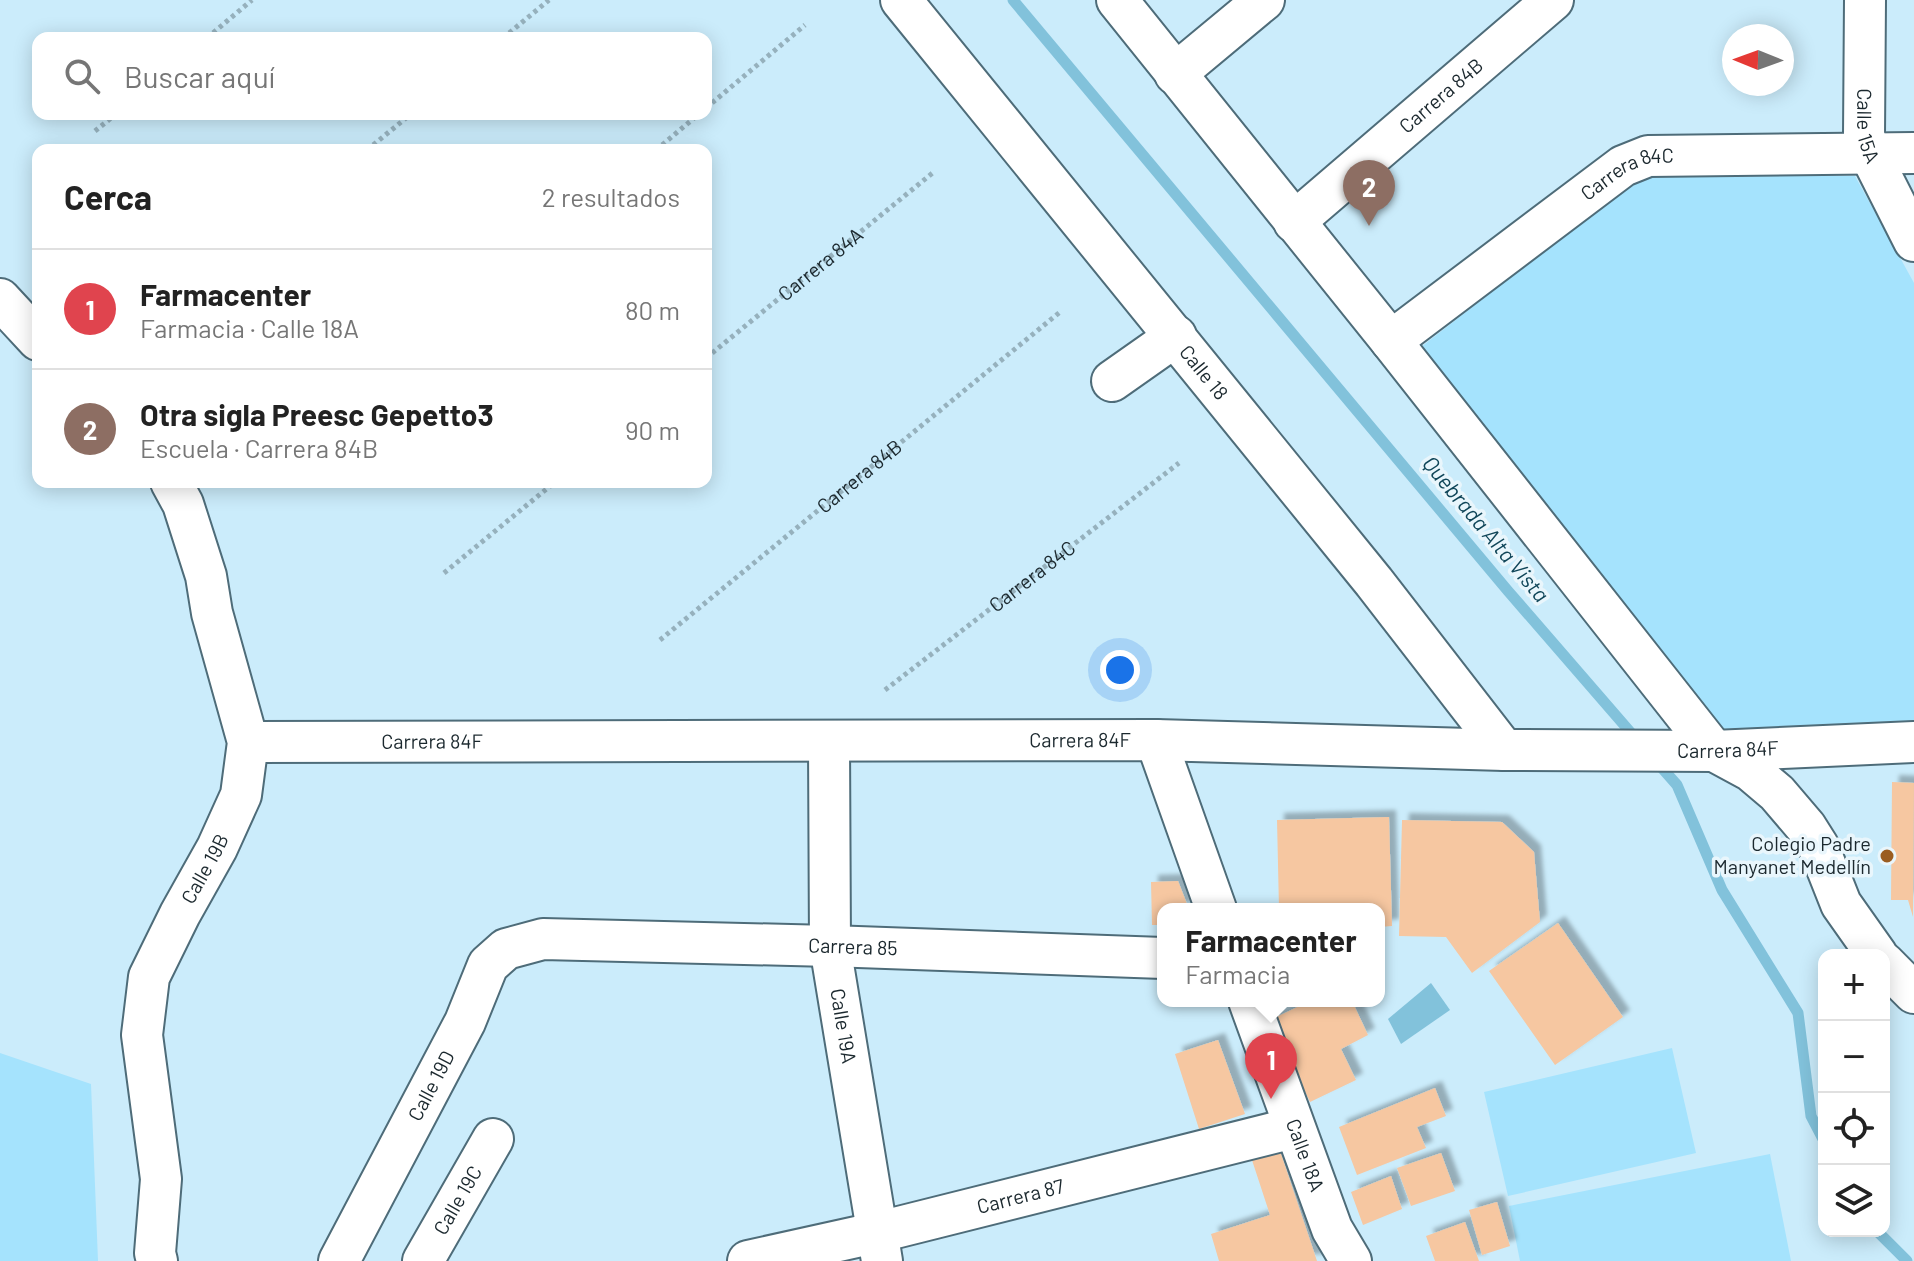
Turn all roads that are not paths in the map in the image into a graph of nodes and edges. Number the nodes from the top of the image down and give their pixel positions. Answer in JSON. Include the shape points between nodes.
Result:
{"nodes":[{"id":1,"x":901,"y":0,"type":"edge"},
{"id":2,"x":1117,"y":0,"type":"edge"},
{"id":3,"x":1264,"y":0,"type":"edge"},
{"id":4,"x":1553,"y":0,"type":"edge"},
{"id":5,"x":1865,"y":0,"type":"edge"},
{"id":6,"x":1175,"y":74,"type":"junction"},
{"id":7,"x":1914,"y":153,"type":"edge"},
{"id":8,"x":1870,"y":154,"type":"junction"},
{"id":9,"x":1294,"y":222,"type":"junction"},
{"id":10,"x":1914,"y":241,"type":"edge"},
{"id":11,"x":0,"y":299,"type":"edge"},
{"id":12,"x":32,"y":334,"type":"edge"},
{"id":13,"x":1176,"y":336,"type":"junction"},
{"id":14,"x":1391,"y":341,"type":"junction"},
{"id":15,"x":1112,"y":381,"type":"dead end"},
{"id":16,"x":174,"y":488,"type":"edge"},
{"id":17,"x":1156,"y":740,"type":"junction"},
{"id":18,"x":248,"y":742,"type":"junction"},
{"id":19,"x":1914,"y":742,"type":"edge"},
{"id":20,"x":829,"y":743,"type":"junction"},
{"id":21,"x":1504,"y":750,"type":"junction"},
{"id":22,"x":1714,"y":751,"type":"junction"},
{"id":23,"x":1214,"y":903,"type":"edge"},
{"id":24,"x":543,"y":939,"type":"joint"},
{"id":25,"x":830,"y":946,"type":"junction"},
{"id":26,"x":1873,"y":949,"type":"edge"},
{"id":27,"x":1157,"y":958,"type":"edge"},
{"id":28,"x":1890,"y":969,"type":"edge"},
{"id":29,"x":1914,"y":993,"type":"edge"},
{"id":30,"x":1251,"y":1007,"type":"edge"},
{"id":31,"x":1293,"y":1128,"type":"junction"},
{"id":32,"x":493,"y":1139,"type":"dead end"},
{"id":33,"x":880,"y":1247,"type":"edge"},
{"id":34,"x":157,"y":1261,"type":"edge"},
{"id":35,"x":339,"y":1261,"type":"edge"},
{"id":36,"x":423,"y":1261,"type":"edge"},
{"id":37,"x":748,"y":1261,"type":"edge"},
{"id":38,"x":1351,"y":1261,"type":"edge"}],
"edges":[{"from":1,"to":13,"type":"street","name":"Calle 18"},
{"from":2,"to":6,"type":"street"},
{"from":3,"to":6,"type":"street"},
{"from":4,"to":9,"type":"street","name":"Carrera 84B"},
{"from":5,"to":8,"type":"street","name":"Calle 15A","via":[[1863,113]]},
{"from":6,"to":9,"type":"street"},
{"from":7,"to":8,"type":"street","name":"Carrera 84C"},
{"from":8,"to":10,"type":"street","name":"Calle 15A"},
{"from":8,"to":14,"type":"street","name":"Carrera 84C","via":[[1648,156],[1623,166]]},
{"from":9,"to":14,"type":"street"},
{"from":11,"to":12,"type":"street"},
{"from":13,"to":15,"type":"street"},
{"from":13,"to":21,"type":"street","name":"Calle 18"},
{"from":14,"to":22,"type":"street"},
{"from":16,"to":18,"type":"street","name":"Calle 19B","via":[[206,576]]},
{"from":17,"to":20,"type":"street","name":"Carrera 84F"},
{"from":17,"to":21,"type":"street","name":"Carrera 84F"},
{"from":17,"to":23,"type":"street"},
{"from":18,"to":20,"type":"street","name":"Carrera 84F"},
{"from":18,"to":34,"type":"street","name":"Calle 19B","via":[[241,795],[149,977],[142,1035],[161,1179]]},
{"from":19,"to":22,"type":"street","name":"Carrera 84F"},
{"from":20,"to":25,"type":"street","name":"Calle 19A"},
{"from":21,"to":22,"type":"street","name":"Carrera 84F"},
{"from":22,"to":26,"type":"street","via":[[1751,771],[1806,827],[1841,904]]},
{"from":24,"to":25,"type":"street","name":"Carrera 85"},
{"from":24,"to":35,"type":"street","name":"Calle 19D","via":[[506,949],[488,965],[465,1022]]},
{"from":25,"to":27,"type":"street","name":"Carrera 85"},
{"from":25,"to":33,"type":"street","name":"Calle 19A"},
{"from":28,"to":29,"type":"street"},
{"from":30,"to":31,"type":"street","name":"Calle 18A"},
{"from":31,"to":33,"type":"street","name":"Carrera 87"},
{"from":31,"to":38,"type":"street","name":"Calle 18A","via":[[1332,1229]]},
{"from":32,"to":36,"type":"street","name":"Calle 19C"},
{"from":33,"to":37,"type":"street","name":"Carrera 87"}]}
